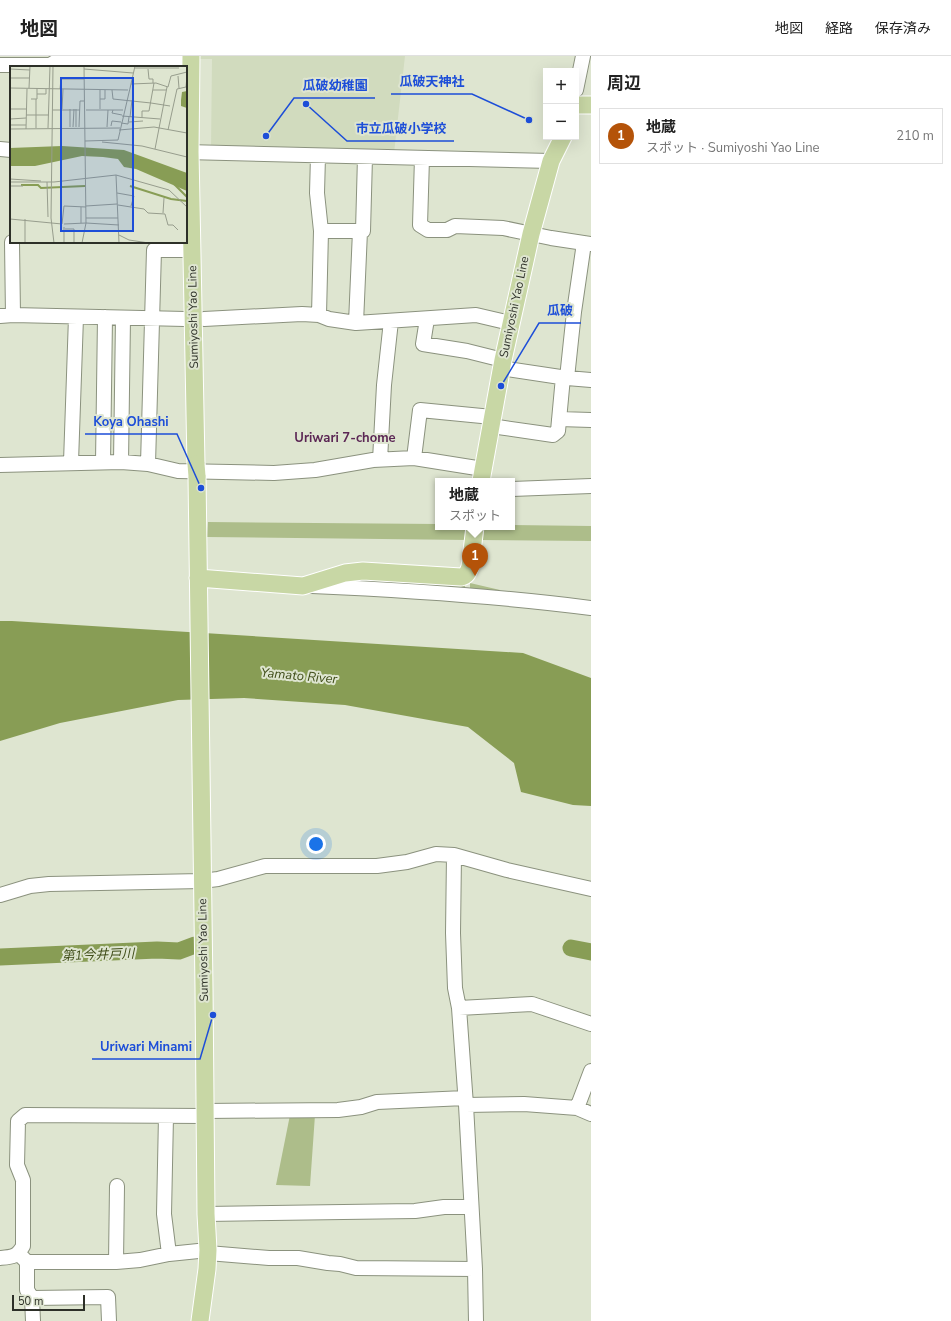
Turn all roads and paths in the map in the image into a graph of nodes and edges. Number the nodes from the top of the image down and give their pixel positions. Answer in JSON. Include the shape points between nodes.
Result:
{"nodes":[{"id":1,"x":583,"y":56,"type":"edge"},
{"id":2,"x":191,"y":60,"type":"edge"},
{"id":3,"x":0,"y":65,"type":"edge"},
{"id":4,"x":579,"y":75,"type":"edge"},
{"id":5,"x":579,"y":105,"type":"edge"},
{"id":6,"x":591,"y":105,"type":"edge"},
{"id":7,"x":562,"y":140,"type":"edge"},
{"id":8,"x":188,"y":152,"type":"edge"},
{"id":9,"x":318,"y":156,"type":"junction"},
{"id":10,"x":365,"y":157,"type":"junction"},
{"id":11,"x":422,"y":158,"type":"junction"},
{"id":12,"x":551,"y":161,"type":"junction"},
{"id":13,"x":321,"y":231,"type":"junction"},
{"id":14,"x":360,"y":231,"type":"junction"},
{"id":15,"x":531,"y":234,"type":"junction"},
{"id":16,"x":12,"y":243,"type":"edge"},
{"id":17,"x":587,"y":243,"type":"edge"},
{"id":18,"x":192,"y":250,"type":"junction"},
{"id":19,"x":7,"y":315,"type":"edge"},
{"id":20,"x":319,"y":315,"type":"junction"},
{"id":21,"x":76,"y":316,"type":"junction"},
{"id":22,"x":105,"y":317,"type":"junction"},
{"id":23,"x":123,"y":318,"type":"junction"},
{"id":24,"x":151,"y":318,"type":"junction"},
{"id":25,"x":185,"y":319,"type":"dead end"},
{"id":26,"x":204,"y":319,"type":"dead end"},
{"id":27,"x":427,"y":319,"type":"junction"},
{"id":28,"x":391,"y":321,"type":"junction"},
{"id":29,"x":356,"y":323,"type":"junction"},
{"id":30,"x":510,"y":324,"type":"junction"},
{"id":31,"x":502,"y":364,"type":"junction"},
{"id":32,"x":565,"y":377,"type":"junction"},
{"id":33,"x":591,"y":380,"type":"edge"},
{"id":34,"x":560,"y":419,"type":"junction"},
{"id":35,"x":591,"y":420,"type":"edge"},
{"id":36,"x":492,"y":422,"type":"junction"},
{"id":37,"x":414,"y":458,"type":"junction"},
{"id":38,"x":380,"y":460,"type":"junction"},
{"id":39,"x":72,"y":462,"type":"junction"},
{"id":40,"x":103,"y":462,"type":"junction"},
{"id":41,"x":121,"y":462,"type":"junction"},
{"id":42,"x":148,"y":464,"type":"junction"},
{"id":43,"x":0,"y":465,"type":"edge"},
{"id":44,"x":482,"y":475,"type":"edge"},
{"id":45,"x":591,"y":486,"type":"edge"},
{"id":46,"x":515,"y":489,"type":"edge"},
{"id":47,"x":475,"y":530,"type":"edge"},
{"id":48,"x":198,"y":581,"type":"junction"},
{"id":49,"x":303,"y":586,"type":"junction"},
{"id":50,"x":591,"y":608,"type":"edge"},
{"id":51,"x":454,"y":855,"type":"junction"},
{"id":52,"x":202,"y":877,"type":"junction"},
{"id":53,"x":591,"y":889,"type":"edge"},
{"id":54,"x":0,"y":895,"type":"edge"},
{"id":55,"x":459,"y":1008,"type":"junction"},
{"id":56,"x":591,"y":1024,"type":"edge"},
{"id":57,"x":591,"y":1071,"type":"edge"},
{"id":58,"x":466,"y":1101,"type":"junction"},
{"id":59,"x":577,"y":1108,"type":"junction"},
{"id":60,"x":205,"y":1114,"type":"junction"},
{"id":61,"x":591,"y":1114,"type":"edge"},
{"id":62,"x":166,"y":1116,"type":"junction"},
{"id":63,"x":117,"y":1186,"type":"dead end"},
{"id":64,"x":471,"y":1207,"type":"junction"},
{"id":65,"x":206,"y":1214,"type":"junction"},
{"id":66,"x":208,"y":1251,"type":"junction"},
{"id":67,"x":169,"y":1254,"type":"junction"},
{"id":68,"x":0,"y":1258,"type":"edge"},
{"id":69,"x":23,"y":1258,"type":"junction"},
{"id":70,"x":116,"y":1262,"type":"junction"},
{"id":71,"x":474,"y":1269,"type":"junction"},
{"id":72,"x":32,"y":1298,"type":"junction"},
{"id":73,"x":32,"y":1321,"type":"edge"},
{"id":74,"x":109,"y":1321,"type":"edge"},
{"id":75,"x":200,"y":1321,"type":"edge"},
{"id":76,"x":476,"y":1321,"type":"edge"}],
"edges":[{"from":1,"to":4,"type":"street"},
{"from":2,"to":3,"type":"street"},
{"from":2,"to":8,"type":"main road","name":"Sumiyoshi Yao Line"},
{"from":5,"to":6,"type":"main road"},
{"from":7,"to":12,"type":"main road","name":"Sumiyoshi Yao Line"},
{"from":8,"to":9,"type":"street"},
{"from":8,"to":18,"type":"main road","name":"Sumiyoshi Yao Line"},
{"from":9,"to":10,"type":"street"},
{"from":9,"to":13,"type":"street","via":[[317,193]]},
{"from":10,"to":11,"type":"street"},
{"from":10,"to":14,"type":"street","via":[[364,231]]},
{"from":11,"to":12,"type":"street"},
{"from":11,"to":15,"type":"street","via":[[420,225],[428,230],[447,230],[455,226],[503,228]]},
{"from":12,"to":15,"type":"main road","name":"Sumiyoshi Yao Line"},
{"from":13,"to":14,"type":"street"},
{"from":13,"to":20,"type":"street"},
{"from":14,"to":29,"type":"street"},
{"from":15,"to":17,"type":"street"},
{"from":15,"to":30,"type":"main road","name":"Sumiyoshi Yao Line"},
{"from":16,"to":19,"type":"street"},
{"from":17,"to":32,"type":"street"},
{"from":18,"to":24,"type":"street","via":[[154,250]]},
{"from":18,"to":48,"type":"main road","name":"Sumiyoshi Yao Line"},
{"from":19,"to":21,"type":"street"},
{"from":20,"to":26,"type":"street"},
{"from":20,"to":29,"type":"street"},
{"from":21,"to":22,"type":"street"},
{"from":21,"to":39,"type":"street"},
{"from":22,"to":23,"type":"street"},
{"from":22,"to":40,"type":"street"},
{"from":23,"to":24,"type":"street"},
{"from":23,"to":41,"type":"street"},
{"from":24,"to":25,"type":"street"},
{"from":24,"to":42,"type":"street"},
{"from":27,"to":28,"type":"street"},
{"from":27,"to":30,"type":"street","via":[[476,315]]},
{"from":27,"to":31,"type":"street","via":[[423,344],[468,351]]},
{"from":28,"to":29,"type":"street"},
{"from":28,"to":38,"type":"street"},
{"from":30,"to":31,"type":"main road","name":"Sumiyoshi Yao Line"},
{"from":31,"to":32,"type":"street"},
{"from":31,"to":36,"type":"main road","name":"Sumiyoshi Yao Line"},
{"from":32,"to":33,"type":"street"},
{"from":32,"to":34,"type":"street"},
{"from":34,"to":35,"type":"street"},
{"from":34,"to":36,"type":"street","via":[[558,431],[553,435]]},
{"from":36,"to":37,"type":"street","via":[[420,410]]},
{"from":36,"to":44,"type":"main road","name":"Sumiyoshi Yao Line"},
{"from":37,"to":38,"type":"street"},
{"from":37,"to":44,"type":"street","via":[[427,459]]},
{"from":38,"to":42,"type":"street","via":[[315,470],[274,473],[178,471]]},
{"from":39,"to":40,"type":"street"},
{"from":39,"to":43,"type":"street"},
{"from":40,"to":41,"type":"street"},
{"from":41,"to":42,"type":"street"},
{"from":45,"to":46,"type":"street"},
{"from":47,"to":49,"type":"main road","via":[[470,567],[465,576],[364,571],[345,573]]},
{"from":48,"to":49,"type":"main road"},
{"from":48,"to":52,"type":"main road","name":"Sumiyoshi Yao Line"},
{"from":49,"to":50,"type":"street","via":[[467,594]]},
{"from":51,"to":52,"type":"street","via":[[436,854],[378,866],[266,866],[218,879]]},
{"from":51,"to":53,"type":"street"},
{"from":51,"to":55,"type":"street","via":[[453,934]]},
{"from":52,"to":54,"type":"street","via":[[49,884],[30,886]]},
{"from":52,"to":60,"type":"main road","name":"Sumiyoshi Yao Line"},
{"from":55,"to":56,"type":"street","via":[[532,1004]]},
{"from":55,"to":58,"type":"street"},
{"from":57,"to":59,"type":"street"},
{"from":58,"to":59,"type":"street"},
{"from":58,"to":60,"type":"street","via":[[377,1102],[338,1110]]},
{"from":58,"to":64,"type":"street"},
{"from":59,"to":61,"type":"street"},
{"from":60,"to":62,"type":"street"},
{"from":60,"to":65,"type":"main road","name":"Sumiyoshi Yao Line"},
{"from":62,"to":67,"type":"street","via":[[164,1214]]},
{"from":62,"to":69,"type":"street","via":[[25,1115],[18,1121],[17,1165],[23,1180]]},
{"from":63,"to":70,"type":"street"},
{"from":64,"to":65,"type":"street","via":[[415,1211]]},
{"from":64,"to":71,"type":"street"},
{"from":65,"to":66,"type":"main road","name":"Sumiyoshi Yao Line"},
{"from":66,"to":67,"type":"street"},
{"from":66,"to":71,"type":"street","via":[[269,1258],[298,1258],[356,1268]]},
{"from":66,"to":75,"type":"main road","name":"Sumiyoshi Yao Line"},
{"from":67,"to":70,"type":"street"},
{"from":68,"to":69,"type":"street"},
{"from":69,"to":70,"type":"street"},
{"from":69,"to":72,"type":"street","via":[[27,1290]]},
{"from":71,"to":76,"type":"street"},
{"from":72,"to":73,"type":"street"},
{"from":72,"to":74,"type":"street","via":[[108,1297]]}]}
